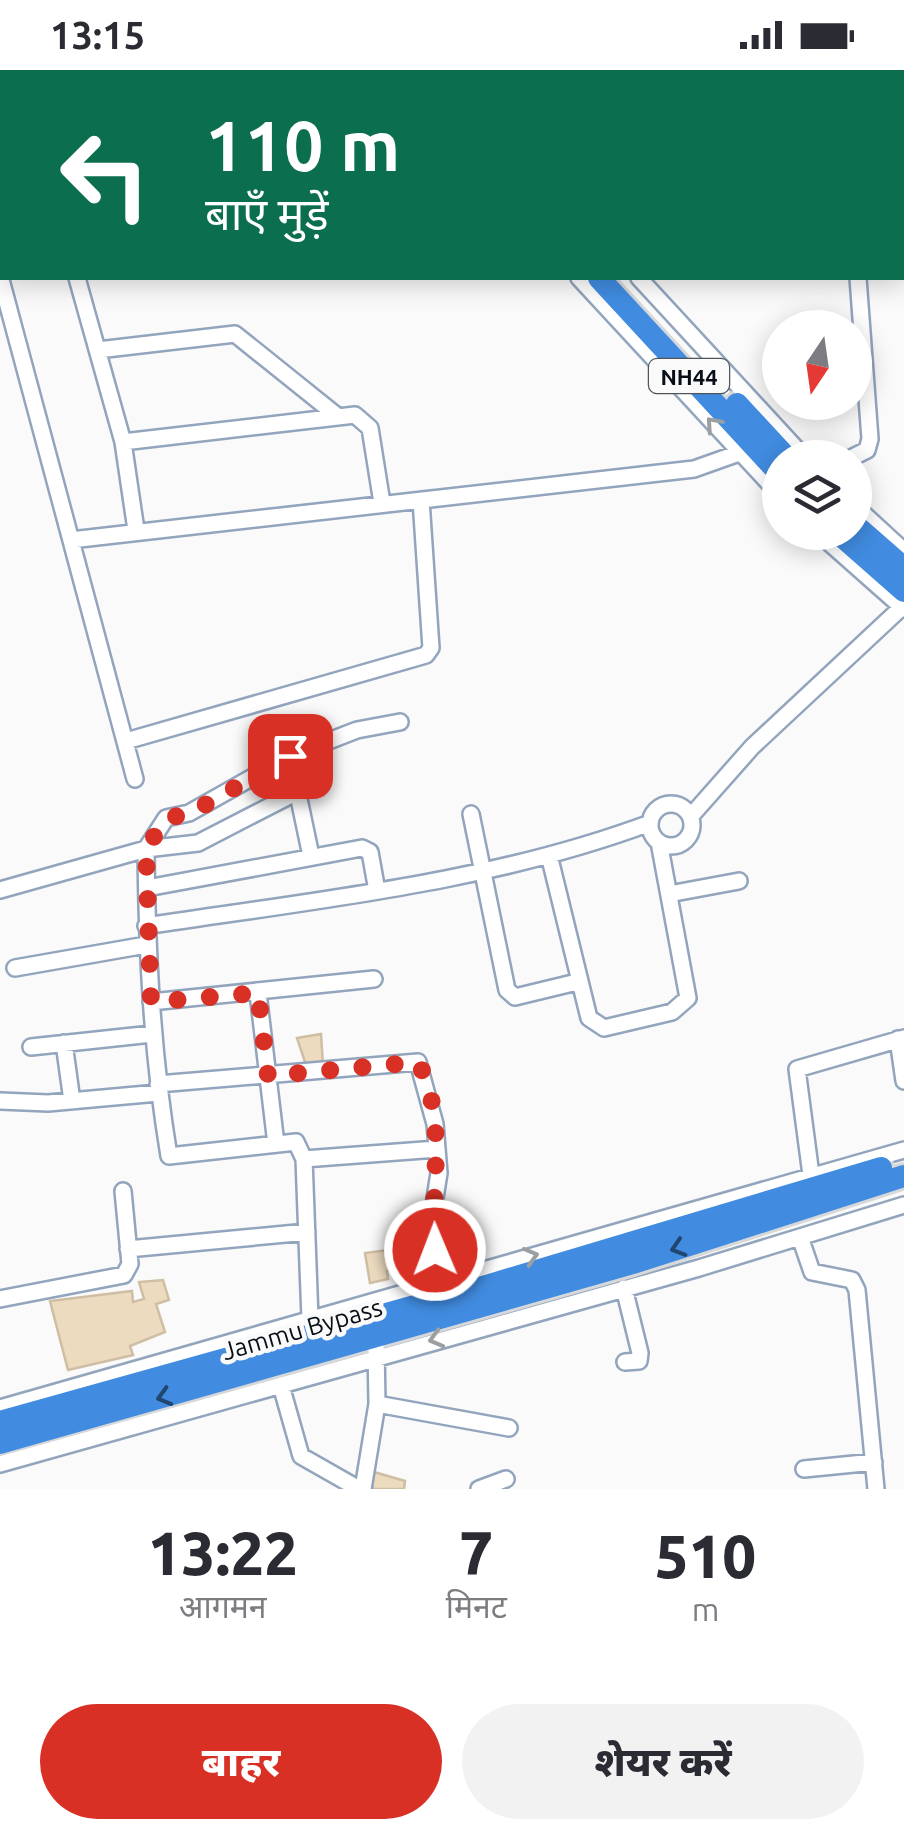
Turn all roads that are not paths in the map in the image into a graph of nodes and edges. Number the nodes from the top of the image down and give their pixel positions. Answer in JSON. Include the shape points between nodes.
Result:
{"nodes":[{"id":1,"x":1,"y":280,"type":"edge"},
{"id":2,"x":77,"y":280,"type":"edge"},
{"id":3,"x":582,"y":280,"type":"edge"},
{"id":4,"x":601,"y":280,"type":"edge"},
{"id":5,"x":621,"y":280,"type":"edge"},
{"id":6,"x":641,"y":280,"type":"edge"},
{"id":7,"x":858,"y":280,"type":"edge"},
{"id":8,"x":98,"y":350,"type":"junction"},
{"id":9,"x":336,"y":414,"type":"junction"},
{"id":10,"x":769,"y":440,"type":"edge"},
{"id":11,"x":788,"y":440,"type":"edge"},
{"id":12,"x":870,"y":440,"type":"edge"},
{"id":13,"x":122,"y":442,"type":"junction"},
{"id":14,"x":739,"y":453,"type":"junction"},
{"id":15,"x":762,"y":455,"type":"edge"},
{"id":16,"x":762,"y":477,"type":"edge"},
{"id":17,"x":421,"y":500,"type":"junction"},
{"id":18,"x":382,"y":504,"type":"junction"},
{"id":19,"x":872,"y":522,"type":"edge"},
{"id":20,"x":136,"y":530,"type":"junction"},
{"id":21,"x":872,"y":539,"type":"edge"},
{"id":22,"x":71,"y":540,"type":"junction"},
{"id":23,"x":839,"y":550,"type":"edge"},
{"id":24,"x":855,"y":550,"type":"edge"},
{"id":25,"x":904,"y":551,"type":"edge"},
{"id":26,"x":904,"y":568,"type":"edge"},
{"id":27,"x":903,"y":602,"type":"edge"},
{"id":28,"x":400,"y":722,"type":"dead end"},
{"id":29,"x":126,"y":742,"type":"junction"},
{"id":30,"x":290,"y":756,"type":"junction"},
{"id":31,"x":135,"y":779,"type":"dead end"},
{"id":32,"x":297,"y":792,"type":"junction"},
{"id":33,"x":471,"y":814,"type":"dead end"},
{"id":34,"x":691,"y":816,"type":"junction"},
{"id":35,"x":650,"y":822,"type":"junction"},
{"id":36,"x":659,"y":842,"type":"junction"},
{"id":37,"x":146,"y":849,"type":"junction"},
{"id":38,"x":549,"y":855,"type":"junction"},
{"id":39,"x":310,"y":856,"type":"junction"},
{"id":40,"x":480,"y":872,"type":"junction"},
{"id":41,"x":739,"y":881,"type":"dead end"},
{"id":42,"x":146,"y":888,"type":"junction"},
{"id":43,"x":0,"y":890,"type":"edge"},
{"id":44,"x":377,"y":891,"type":"junction"},
{"id":45,"x":668,"y":894,"type":"junction"},
{"id":46,"x":146,"y":926,"type":"junction"},
{"id":47,"x":146,"y":944,"type":"junction"},
{"id":48,"x":16,"y":968,"type":"dead end"},
{"id":49,"x":374,"y":979,"type":"dead end"},
{"id":50,"x":578,"y":982,"type":"junction"},
{"id":51,"x":258,"y":993,"type":"junction"},
{"id":52,"x":151,"y":1002,"type":"junction"},
{"id":53,"x":152,"y":1034,"type":"junction"},
{"id":54,"x":901,"y":1039,"type":"edge"},
{"id":55,"x":64,"y":1043,"type":"junction"},
{"id":56,"x":31,"y":1047,"type":"dead end"},
{"id":57,"x":268,"y":1076,"type":"junction"},
{"id":58,"x":904,"y":1081,"type":"edge"},
{"id":59,"x":158,"y":1088,"type":"junction"},
{"id":60,"x":72,"y":1100,"type":"junction"},
{"id":61,"x":0,"y":1101,"type":"edge"},
{"id":62,"x":276,"y":1144,"type":"junction"},
{"id":63,"x":437,"y":1149,"type":"junction"},
{"id":64,"x":904,"y":1150,"type":"edge"},
{"id":65,"x":304,"y":1159,"type":"junction"},
{"id":66,"x":904,"y":1161,"type":"edge"},
{"id":67,"x":811,"y":1175,"type":"junction"},
{"id":68,"x":904,"y":1176,"type":"edge"},
{"id":69,"x":123,"y":1191,"type":"dead end"},
{"id":70,"x":904,"y":1205,"type":"edge"},
{"id":71,"x":307,"y":1232,"type":"junction"},
{"id":72,"x":800,"y":1237,"type":"junction"},
{"id":73,"x":128,"y":1250,"type":"junction"},
{"id":74,"x":439,"y":1282,"type":"junction"},
{"id":75,"x":624,"y":1288,"type":"junction"},
{"id":76,"x":0,"y":1300,"type":"edge"},
{"id":77,"x":310,"y":1319,"type":"junction"},
{"id":78,"x":378,"y":1352,"type":"junction"},
{"id":79,"x":626,"y":1362,"type":"dead end"},
{"id":80,"x":282,"y":1389,"type":"junction"},
{"id":81,"x":377,"y":1404,"type":"junction"},
{"id":82,"x":0,"y":1408,"type":"edge"},
{"id":83,"x":0,"y":1422,"type":"edge"},
{"id":84,"x":164,"y":1422,"type":"junction"},
{"id":85,"x":509,"y":1428,"type":"dead end"},
{"id":86,"x":0,"y":1443,"type":"edge"},
{"id":87,"x":874,"y":1462,"type":"junction"},
{"id":88,"x":0,"y":1464,"type":"edge"},
{"id":89,"x":804,"y":1470,"type":"dead end"},
{"id":90,"x":0,"y":1474,"type":"edge"},
{"id":91,"x":506,"y":1478,"type":"dead end"},
{"id":92,"x":361,"y":1489,"type":"edge"},
{"id":93,"x":479,"y":1489,"type":"edge"},
{"id":94,"x":876,"y":1489,"type":"edge"}],
"edges":[{"from":1,"to":22,"type":"street"},
{"from":2,"to":8,"type":"street"},
{"from":14,"to":3,"type":"street","one_way":true},
{"from":4,"to":15,"type":"highway","number":"NH44"},
{"from":5,"to":10,"type":"highway","number":"NH44"},
{"from":6,"to":11,"type":"street"},
{"from":7,"to":12,"type":"street"},
{"from":8,"to":9,"type":"street","via":[[234,334]]},
{"from":8,"to":13,"type":"street"},
{"from":9,"to":13,"type":"street"},
{"from":9,"to":18,"type":"street","via":[[362,418],[370,428]]},
{"from":13,"to":20,"type":"street"},
{"from":14,"to":16,"type":"street"},
{"from":14,"to":17,"type":"street","via":[[694,469]]},
{"from":17,"to":18,"type":"street"},
{"from":17,"to":29,"type":"street","via":[[431,648],[426,655]]},
{"from":18,"to":20,"type":"street"},
{"from":19,"to":25,"type":"street"},
{"from":20,"to":22,"type":"street"},
{"from":21,"to":26,"type":"highway"},
{"from":22,"to":29,"type":"street"},
{"from":23,"to":27,"type":"street"},
{"from":24,"to":27,"type":"highway"},
{"from":27,"to":34,"type":"street","via":[[752,747]]},
{"from":28,"to":30,"type":"street","via":[[357,730]]},
{"from":29,"to":31,"type":"street"},
{"from":30,"to":32,"type":"street"},
{"from":30,"to":37,"type":"street","via":[[189,814],[166,818]]},
{"from":32,"to":37,"type":"street","via":[[198,843]]},
{"from":32,"to":39,"type":"street"},
{"from":33,"to":40,"type":"street"},
{"from":34,"to":35,"type":"street","via":[[668,804]]},
{"from":34,"to":36,"type":"street","via":[[685,842]]},
{"from":35,"to":36,"type":"street"},
{"from":35,"to":38,"type":"street"},
{"from":36,"to":45,"type":"street"},
{"from":37,"to":42,"type":"street"},
{"from":37,"to":43,"type":"street"},
{"from":38,"to":40,"type":"street"},
{"from":38,"to":50,"type":"street"},
{"from":39,"to":42,"type":"street"},
{"from":39,"to":44,"type":"street","via":[[367,849]]},
{"from":40,"to":44,"type":"street"},
{"from":40,"to":50,"type":"street","via":[[510,995]]},
{"from":41,"to":45,"type":"street"},
{"from":42,"to":46,"type":"street"},
{"from":44,"to":46,"type":"street"},
{"from":45,"to":50,"type":"street","via":[[688,998],[682,1009],[599,1028]]},
{"from":46,"to":47,"type":"street"},
{"from":47,"to":48,"type":"street"},
{"from":47,"to":52,"type":"street"},
{"from":49,"to":51,"type":"street"},
{"from":51,"to":52,"type":"street"},
{"from":51,"to":57,"type":"street"},
{"from":52,"to":53,"type":"street"},
{"from":53,"to":55,"type":"street"},
{"from":53,"to":59,"type":"street"},
{"from":54,"to":58,"type":"street"},
{"from":54,"to":67,"type":"street","via":[[797,1069]]},
{"from":55,"to":56,"type":"street"},
{"from":55,"to":60,"type":"street"},
{"from":57,"to":59,"type":"street"},
{"from":57,"to":62,"type":"street"},
{"from":57,"to":63,"type":"street","via":[[418,1062]]},
{"from":59,"to":60,"type":"street"},
{"from":59,"to":62,"type":"street","via":[[169,1156]]},
{"from":60,"to":61,"type":"street"},
{"from":62,"to":65,"type":"street","via":[[296,1142]]},
{"from":63,"to":65,"type":"street"},
{"from":63,"to":74,"type":"street","via":[[432,1217]]},
{"from":64,"to":67,"type":"street"},
{"from":65,"to":71,"type":"street"},
{"from":66,"to":83,"type":"highway","name":"Jammu Bypass"},
{"from":74,"to":67,"type":"street","one_way":true},
{"from":68,"to":78,"type":"highway","name":"Jammu Bypass","one_way":true},
{"from":69,"to":73,"type":"street"},
{"from":70,"to":72,"type":"street"},
{"from":71,"to":73,"type":"street"},
{"from":71,"to":77,"type":"street"},
{"from":72,"to":75,"type":"street"},
{"from":72,"to":87,"type":"street","via":[[812,1272],[847,1278],[858,1290]]},
{"from":73,"to":76,"type":"street","via":[[124,1275]]},
{"from":74,"to":77,"type":"street"},
{"from":75,"to":78,"type":"street","one_way":true},
{"from":75,"to":79,"type":"street","via":[[640,1354],[638,1361]]},
{"from":77,"to":82,"type":"street"},
{"from":78,"to":80,"type":"street"},
{"from":78,"to":81,"type":"street"},
{"from":78,"to":84,"type":"street"},
{"from":78,"to":86,"type":"highway","name":"Jammu Bypass","one_way":true},
{"from":80,"to":84,"type":"street"},
{"from":80,"to":92,"type":"street","via":[[301,1456]]},
{"from":81,"to":85,"type":"street"},
{"from":81,"to":92,"type":"street"},
{"from":84,"to":88,"type":"street"},
{"from":84,"to":90,"type":"street"},
{"from":87,"to":89,"type":"street"},
{"from":87,"to":94,"type":"street"},
{"from":91,"to":93,"type":"street"}]}
